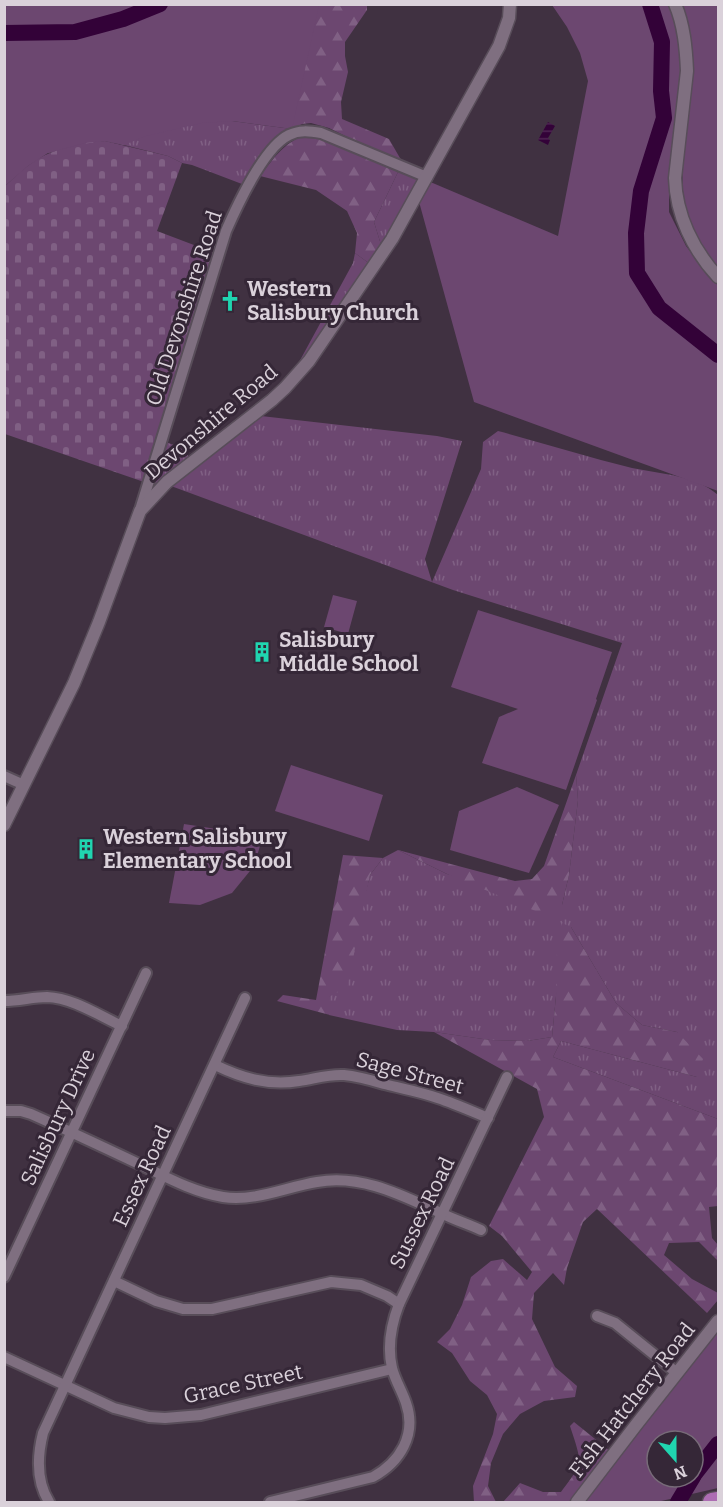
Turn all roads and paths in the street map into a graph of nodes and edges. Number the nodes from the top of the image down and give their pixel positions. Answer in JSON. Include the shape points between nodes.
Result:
{"nodes":[{"id":1,"x":510,"y":4,"type":"edge"},
{"id":2,"x":675,"y":4,"type":"edge"},
{"id":3,"x":427,"y":177,"type":"junction"},
{"id":4,"x":718,"y":277,"type":"edge"},
{"id":5,"x":140,"y":510,"type":"junction"},
{"id":6,"x":4,"y":776,"type":"edge"},
{"id":7,"x":24,"y":785,"type":"junction"},
{"id":8,"x":4,"y":825,"type":"edge"},
{"id":9,"x":146,"y":973,"type":"dead end"},
{"id":10,"x":245,"y":998,"type":"dead end"},
{"id":11,"x":4,"y":1001,"type":"edge"},
{"id":12,"x":122,"y":1026,"type":"junction"},
{"id":13,"x":215,"y":1065,"type":"junction"},
{"id":14,"x":507,"y":1077,"type":"dead end"},
{"id":15,"x":4,"y":1111,"type":"edge"},
{"id":16,"x":488,"y":1118,"type":"junction"},
{"id":17,"x":72,"y":1132,"type":"junction"},
{"id":18,"x":163,"y":1175,"type":"junction"},
{"id":19,"x":443,"y":1214,"type":"junction"},
{"id":20,"x":481,"y":1230,"type":"dead end"},
{"id":21,"x":4,"y":1277,"type":"edge"},
{"id":22,"x":114,"y":1281,"type":"junction"},
{"id":23,"x":399,"y":1304,"type":"junction"},
{"id":24,"x":597,"y":1316,"type":"dead end"},
{"id":25,"x":718,"y":1321,"type":"edge"},
{"id":26,"x":4,"y":1357,"type":"edge"},
{"id":27,"x":392,"y":1369,"type":"junction"},
{"id":28,"x":677,"y":1373,"type":"junction"},
{"id":29,"x":65,"y":1385,"type":"junction"},
{"id":30,"x":45,"y":1501,"type":"edge"},
{"id":31,"x":718,"y":1501,"type":"edge"},
{"id":32,"x":270,"y":1503,"type":"edge"},
{"id":33,"x":578,"y":1503,"type":"edge"},
{"id":34,"x":712,"y":1503,"type":"edge"}],
"edges":[{"from":1,"to":3,"type":"street","name":"Devonshire Road","via":[[499,46]]},
{"from":2,"to":4,"type":"street","via":[[687,71],[676,193],[694,243]]},
{"from":3,"to":5,"type":"street","name":"Devonshire Road","via":[[392,239],[297,375],[272,400],[167,482]]},
{"from":3,"to":5,"type":"street","name":"Old Devonshire Road","via":[[309,130],[291,134],[278,143],[246,188],[226,231]]},
{"from":5,"to":7,"type":"street","name":"Devonshire Road","via":[[87,653]]},
{"from":6,"to":7,"type":"street"},
{"from":7,"to":8,"type":"street","name":"Devonshire Road"},
{"from":9,"to":12,"type":"street","name":"Salisbury Drive"},
{"from":10,"to":13,"type":"street","name":"Essex Road"},
{"from":11,"to":12,"type":"street","via":[[60,999]]},
{"from":12,"to":17,"type":"street","name":"Salisbury Drive"},
{"from":13,"to":16,"type":"street","name":"Sage Street","via":[[265,1082],[354,1076],[418,1092]]},
{"from":13,"to":18,"type":"street","name":"Essex Road"},
{"from":14,"to":16,"type":"street","name":"Sussex Road"},
{"from":15,"to":17,"type":"street","via":[[31,1114]]},
{"from":16,"to":19,"type":"street","name":"Sussex Road"},
{"from":17,"to":18,"type":"street"},
{"from":17,"to":21,"type":"street","name":"Salisbury Drive"},
{"from":18,"to":19,"type":"street","via":[[198,1191],[227,1198],[256,1196],[319,1181],[351,1181],[390,1190]]},
{"from":18,"to":22,"type":"street","name":"Essex Road"},
{"from":19,"to":20,"type":"street"},
{"from":19,"to":23,"type":"street","name":"Sussex Road"},
{"from":22,"to":23,"type":"street","via":[[163,1303],[190,1309],[212,1309],[331,1282],[361,1286]]},
{"from":22,"to":29,"type":"street","name":"Essex Road"},
{"from":23,"to":27,"type":"street","name":"Sussex Road","via":[[391,1333]]},
{"from":24,"to":28,"type":"street","via":[[615,1323]]},
{"from":25,"to":28,"type":"street","name":"Fish Hatchery Road"},
{"from":26,"to":29,"type":"street","name":"Grace Street"},
{"from":27,"to":29,"type":"street","name":"Grace Street","via":[[180,1418],[129,1413]]},
{"from":27,"to":32,"type":"street","via":[[407,1405],[409,1425],[403,1447],[392,1464],[373,1477]]},
{"from":28,"to":33,"type":"street","name":"Fish Hatchery Road"},
{"from":29,"to":30,"type":"street","name":"Essex Road","via":[[39,1451]]},
{"from":31,"to":34,"type":"highway"}]}
